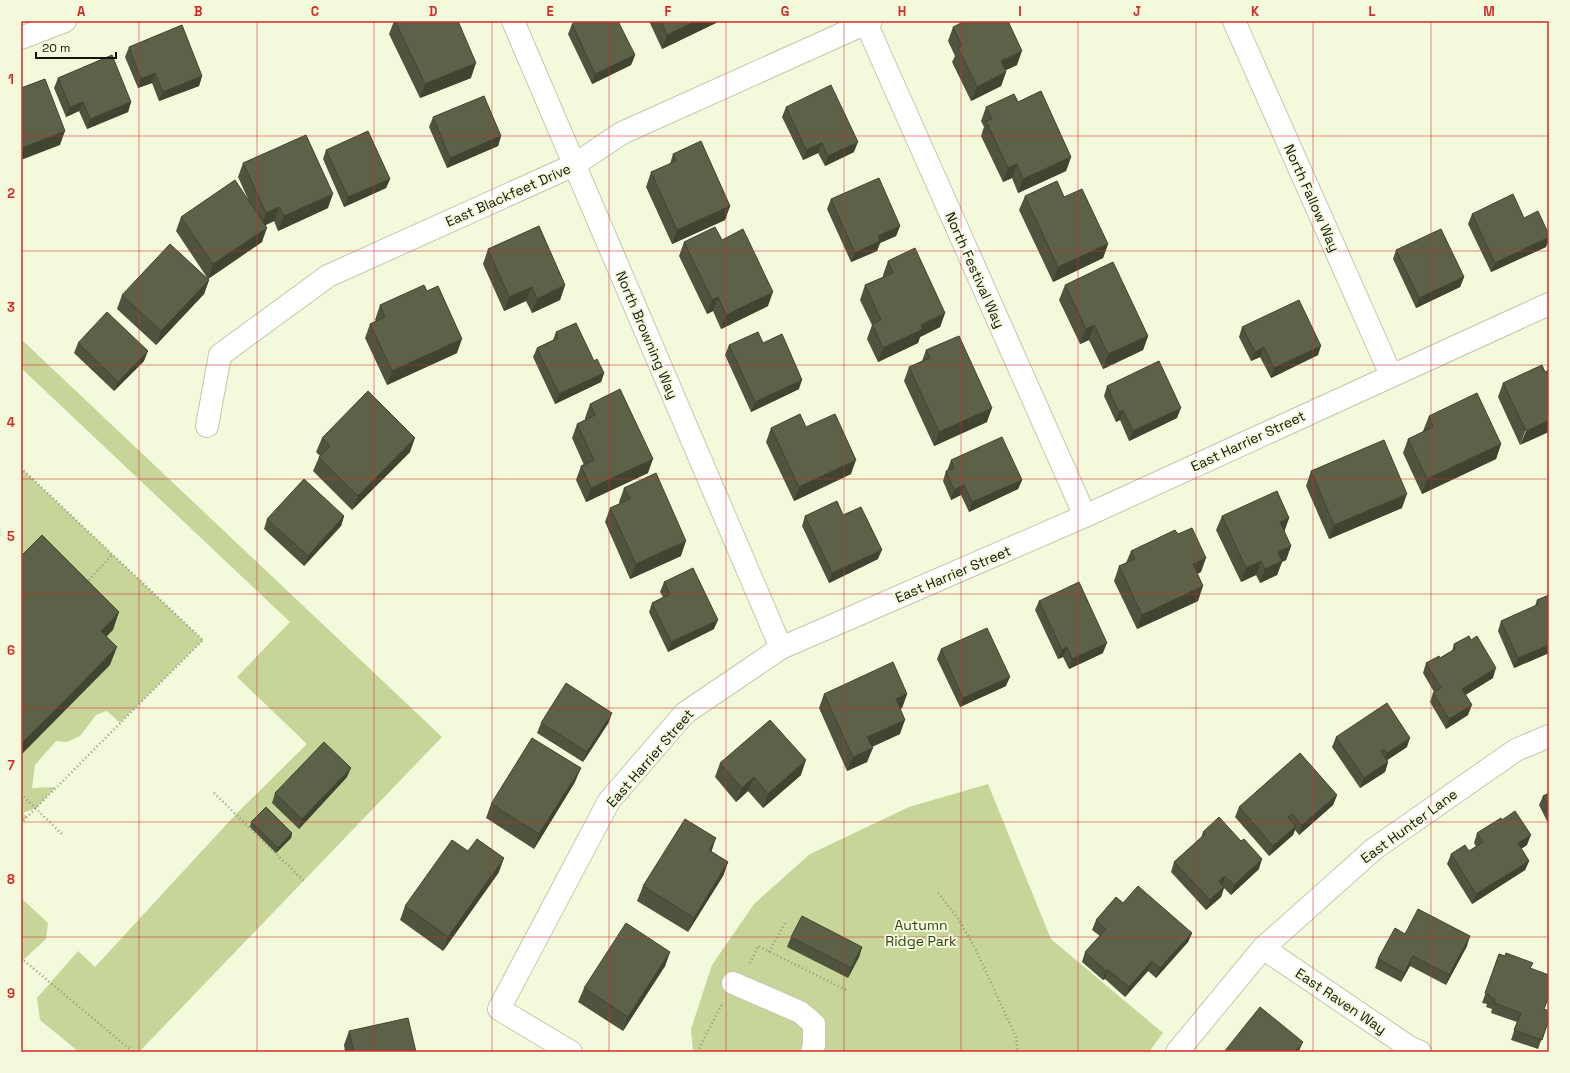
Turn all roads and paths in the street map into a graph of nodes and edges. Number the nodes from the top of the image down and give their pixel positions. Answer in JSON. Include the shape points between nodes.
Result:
{"nodes":[{"id":1,"x":65,"y":21,"type":"edge"},
{"id":2,"x":513,"y":21,"type":"edge"},
{"id":3,"x":1234,"y":21,"type":"edge"},
{"id":4,"x":868,"y":22,"type":"edge"},
{"id":5,"x":21,"y":38,"type":"edge"},
{"id":6,"x":574,"y":166,"type":"junction"},
{"id":7,"x":1549,"y":304,"type":"edge"},
{"id":8,"x":1391,"y":376,"type":"junction"},
{"id":9,"x":207,"y":426,"type":"dead end"},
{"id":10,"x":21,"y":468,"type":"edge"},
{"id":11,"x":1085,"y":516,"type":"junction"},
{"id":12,"x":113,"y":554,"type":"junction"},
{"id":13,"x":81,"y":588,"type":"edge"},
{"id":14,"x":781,"y":648,"type":"junction"},
{"id":15,"x":1549,"y":736,"type":"edge"},
{"id":16,"x":214,"y":793,"type":"dead end"},
{"id":17,"x":21,"y":794,"type":"edge"},
{"id":18,"x":36,"y":808,"type":"junction"},
{"id":19,"x":21,"y":823,"type":"edge"},
{"id":20,"x":64,"y":836,"type":"dead end"},
{"id":21,"x":304,"y":881,"type":"dead end"},
{"id":22,"x":938,"y":893,"type":"dead end"},
{"id":23,"x":785,"y":923,"type":"dead end"},
{"id":24,"x":1263,"y":948,"type":"junction"},
{"id":25,"x":769,"y":952,"type":"dead end"},
{"id":26,"x":21,"y":958,"type":"edge"},
{"id":27,"x":733,"y":983,"type":"dead end"},
{"id":28,"x":133,"y":1052,"type":"edge"},
{"id":29,"x":571,"y":1052,"type":"edge"},
{"id":30,"x":812,"y":1052,"type":"edge"},
{"id":31,"x":1018,"y":1052,"type":"edge"},
{"id":32,"x":1177,"y":1052,"type":"edge"},
{"id":33,"x":1420,"y":1052,"type":"edge"}],
"edges":[{"from":1,"to":5,"type":"street"},
{"from":2,"to":6,"type":"street","name":"North Browning Way"},
{"from":3,"to":8,"type":"street","name":"North Fallow Way"},
{"from":4,"to":6,"type":"street","name":"East Blackfeet Drive","via":[[622,133]]},
{"from":4,"to":11,"type":"street","name":"North Festival Way"},
{"from":6,"to":9,"type":"street","name":"East Blackfeet Drive","via":[[328,276],[220,355]]},
{"from":6,"to":14,"type":"street","name":"North Browning Way"},
{"from":7,"to":8,"type":"street","name":"East Harrier Street"},
{"from":8,"to":11,"type":"street","name":"East Harrier Street"},
{"from":10,"to":12,"type":"path"},
{"from":11,"to":14,"type":"street","name":"East Harrier Street"},
{"from":12,"to":13,"type":"path"},
{"from":12,"to":18,"type":"path","via":[[203,640]]},
{"from":14,"to":29,"type":"street","name":"East Harrier Street","via":[[685,713],[609,801],[499,1010]]},
{"from":15,"to":24,"type":"street","name":"East Hunter Lane","via":[[1516,750],[1374,849]]},
{"from":16,"to":21,"type":"path"},
{"from":17,"to":18,"type":"path"},
{"from":18,"to":19,"type":"path"},
{"from":18,"to":20,"type":"path"},
{"from":22,"to":31,"type":"path","via":[[958,918],[976,950],[1016,1037]]},
{"from":23,"to":25,"type":"path"},
{"from":24,"to":32,"type":"street","name":"East Hunter Lane"},
{"from":24,"to":33,"type":"street","name":"East Raven Way","via":[[1402,1043]]},
{"from":26,"to":28,"type":"path"},
{"from":27,"to":30,"type":"street","via":[[800,1012],[814,1024]]}]}
